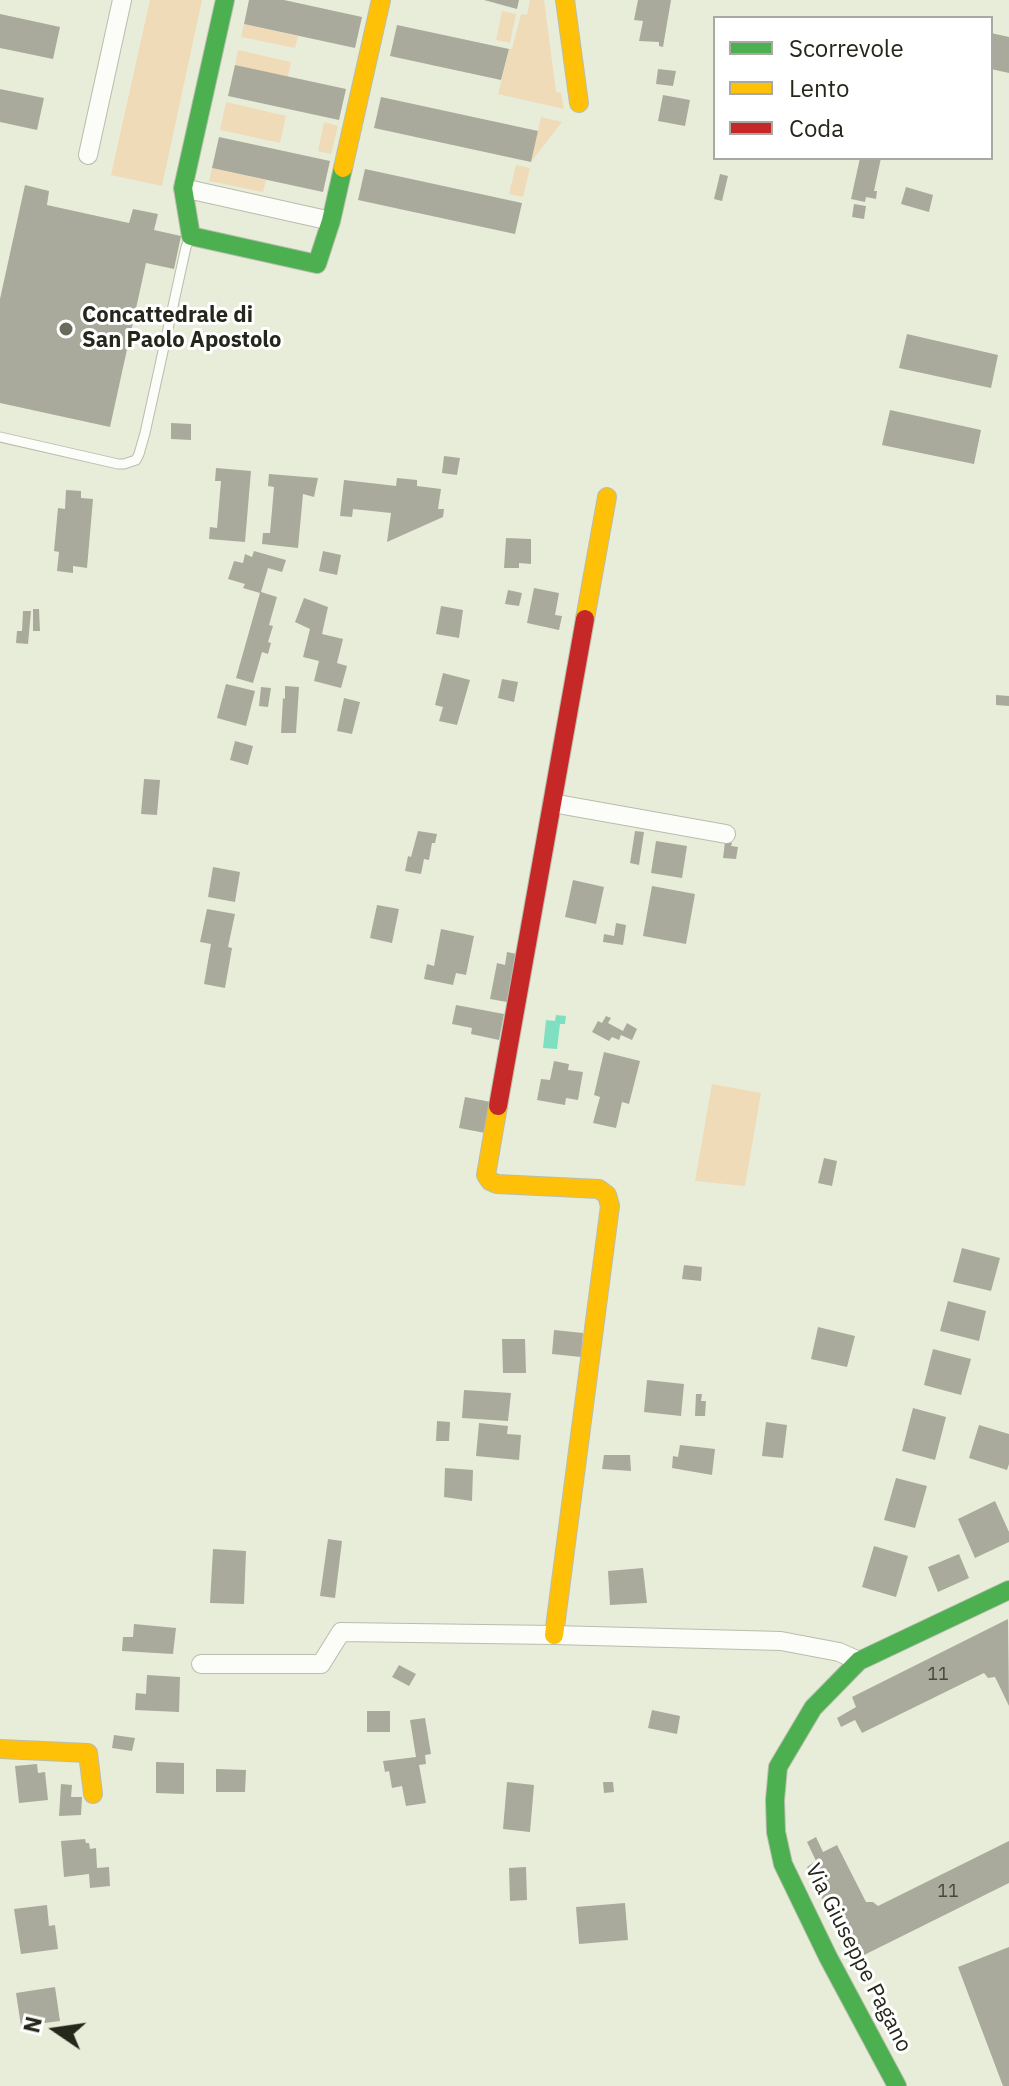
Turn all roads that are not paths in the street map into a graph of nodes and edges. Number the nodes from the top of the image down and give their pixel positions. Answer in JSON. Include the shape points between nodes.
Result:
{"nodes":[{"id":1,"x":122,"y":0,"type":"edge"},
{"id":2,"x":225,"y":0,"type":"edge"},
{"id":3,"x":381,"y":0,"type":"edge"},
{"id":4,"x":565,"y":0,"type":"edge"},
{"id":5,"x":579,"y":103,"type":"dead end"},
{"id":6,"x":88,"y":155,"type":"dead end"},
{"id":7,"x":183,"y":188,"type":"junction"},
{"id":8,"x":331,"y":221,"type":"junction"},
{"id":9,"x":191,"y":236,"type":"junction"},
{"id":10,"x":0,"y":437,"type":"edge"},
{"id":11,"x":607,"y":497,"type":"dead end"},
{"id":12,"x":552,"y":803,"type":"junction"},
{"id":13,"x":726,"y":834,"type":"dead end"},
{"id":14,"x":1009,"y":1590,"type":"edge"},
{"id":15,"x":554,"y":1635,"type":"junction"},
{"id":16,"x":859,"y":1661,"type":"junction"},
{"id":17,"x":201,"y":1664,"type":"dead end"},
{"id":18,"x":0,"y":1749,"type":"edge"},
{"id":19,"x":93,"y":1794,"type":"dead end"},
{"id":20,"x":897,"y":2086,"type":"edge"}],
"edges":[{"from":1,"to":6,"type":"street"},
{"from":2,"to":7,"type":"street"},
{"from":3,"to":8,"type":"street"},
{"from":4,"to":5,"type":"street"},
{"from":7,"to":8,"type":"street"},
{"from":7,"to":9,"type":"street"},
{"from":8,"to":9,"type":"street","via":[[317,264]]},
{"from":9,"to":10,"type":"lane","via":[[136,460],[118,464]]},
{"from":11,"to":12,"type":"street"},
{"from":12,"to":13,"type":"street"},
{"from":12,"to":15,"type":"street","via":[[486,1175],[497,1184],[599,1189],[610,1206]]},
{"from":14,"to":16,"type":"street","name":"Via Giuseppe Pagano"},
{"from":15,"to":16,"type":"street","via":[[781,1641]]},
{"from":15,"to":17,"type":"street","via":[[341,1632],[321,1664]]},
{"from":16,"to":20,"type":"street","name":"Via Giuseppe Pagano","via":[[813,1708],[778,1767],[776,1832],[783,1864]]},
{"from":18,"to":19,"type":"street","via":[[88,1753]]}]}
